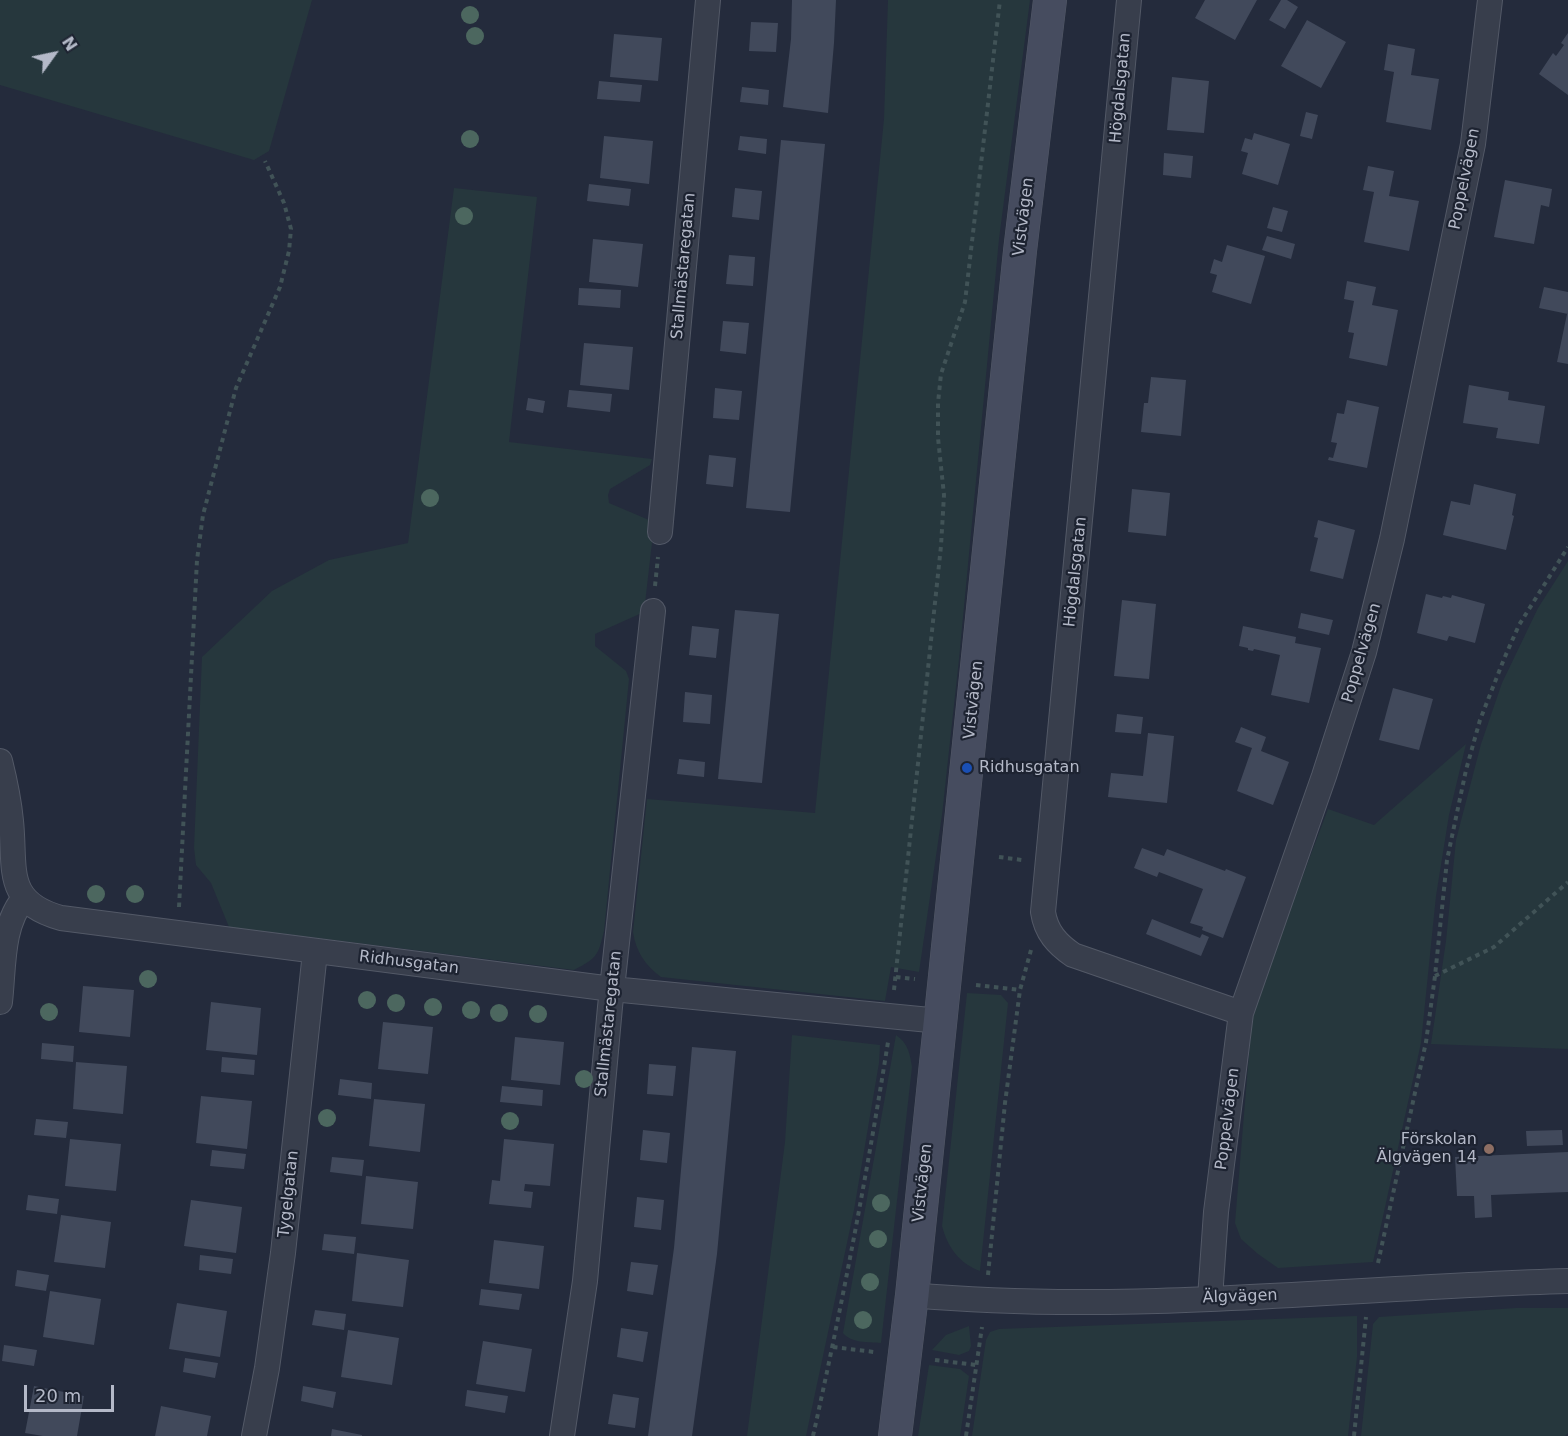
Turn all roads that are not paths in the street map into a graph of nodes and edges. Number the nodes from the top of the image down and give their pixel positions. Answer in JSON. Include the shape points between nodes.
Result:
{"nodes":[{"id":1,"x":708,"y":0,"type":"edge"},
{"id":2,"x":1050,"y":0,"type":"edge"},
{"id":3,"x":1129,"y":0,"type":"edge"},
{"id":4,"x":1490,"y":0,"type":"edge"},
{"id":5,"x":660,"y":532,"type":"road end"},
{"id":6,"x":653,"y":612,"type":"road end"},
{"id":7,"x":0,"y":761,"type":"edge"},
{"id":8,"x":24,"y":898,"type":"junction"},
{"id":9,"x":315,"y":952,"type":"junction"},
{"id":10,"x":612,"y":989,"type":"junction"},
{"id":11,"x":0,"y":1002,"type":"edge"},
{"id":12,"x":1241,"y":1013,"type":"junction"},
{"id":13,"x":940,"y":1021,"type":"junction"},
{"id":14,"x":1568,"y":1281,"type":"edge"},
{"id":15,"x":912,"y":1295,"type":"junction"},
{"id":16,"x":1210,"y":1298,"type":"junction"},
{"id":17,"x":254,"y":1436,"type":"edge"},
{"id":18,"x":562,"y":1436,"type":"edge"},
{"id":19,"x":895,"y":1436,"type":"edge"}],
"edges":[{"from":1,"to":5,"type":"street","name":"Stallmästaregatan"},
{"from":2,"to":13,"type":"main road","name":"Vistvägen"},
{"from":3,"to":12,"type":"street","name":"Högdalsgatan","via":[[1043,900],[1045,924],[1056,941],[1073,955]]},
{"from":4,"to":12,"type":"street","name":"Poppelvägen","via":[[1471,154],[1392,539],[1364,652]]},
{"from":6,"to":10,"type":"street","name":"Stallmästaregatan"},
{"from":7,"to":8,"type":"street","via":[[8,789],[13,872]]},
{"from":8,"to":9,"type":"street","name":"Ridhusgatan","via":[[36,909],[60,918]]},
{"from":8,"to":11,"type":"street","via":[[7,934]]},
{"from":9,"to":10,"type":"street","name":"Ridhusgatan"},
{"from":9,"to":17,"type":"street","name":"Tygelgatan","via":[[283,1253]]},
{"from":10,"to":13,"type":"street","name":"Ridhusgatan"},
{"from":10,"to":18,"type":"street","name":"Stallmästaregatan","via":[[585,1281]]},
{"from":12,"to":16,"type":"street","name":"Poppelvägen","via":[[1216,1212]]},
{"from":13,"to":15,"type":"main road","name":"Vistvägen"},
{"from":14,"to":16,"type":"street","name":"Älgvägen"},
{"from":15,"to":16,"type":"street","name":"Älgvägen","via":[[1043,1303]]},
{"from":15,"to":19,"type":"main road","name":"Vistvägen"}]}
